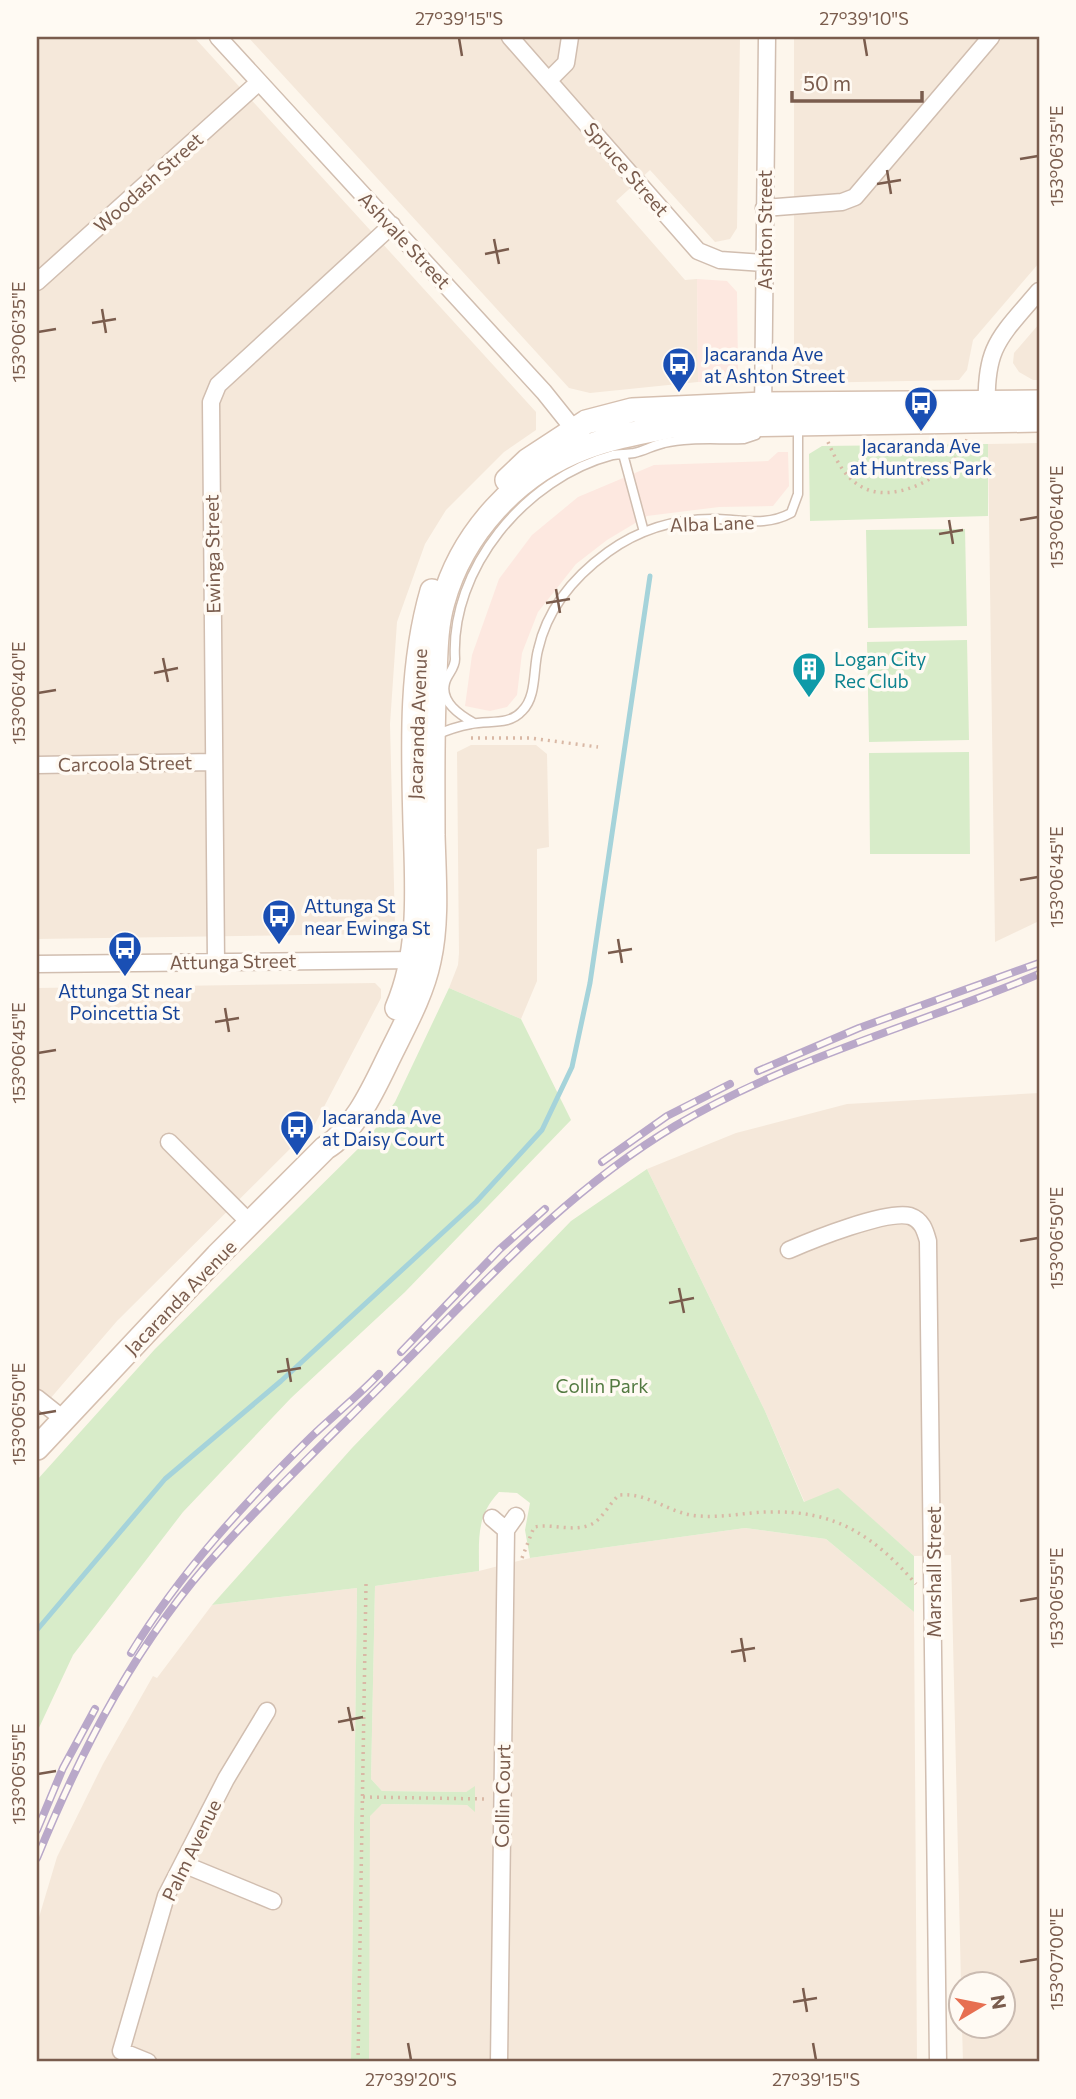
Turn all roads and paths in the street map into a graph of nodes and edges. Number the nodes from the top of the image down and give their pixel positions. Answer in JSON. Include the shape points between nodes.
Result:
{"nodes":[{"id":1,"x":218,"y":37,"type":"edge"},
{"id":2,"x":510,"y":37,"type":"edge"},
{"id":3,"x":570,"y":37,"type":"edge"},
{"id":4,"x":766,"y":37,"type":"edge"},
{"id":5,"x":991,"y":37,"type":"edge"},
{"id":6,"x":550,"y":79,"type":"junction"},
{"id":7,"x":259,"y":82,"type":"junction"},
{"id":8,"x":764,"y":208,"type":"junction"},
{"id":9,"x":392,"y":225,"type":"junction"},
{"id":10,"x":764,"y":264,"type":"junction"},
{"id":11,"x":37,"y":282,"type":"edge"},
{"id":12,"x":1039,"y":291,"type":"edge"},
{"id":13,"x":1039,"y":402,"type":"edge"},
{"id":14,"x":987,"y":412,"type":"junction"},
{"id":15,"x":763,"y":414,"type":"junction"},
{"id":16,"x":798,"y":414,"type":"junction"},
{"id":17,"x":1039,"y":421,"type":"edge"},
{"id":18,"x":581,"y":438,"type":"junction"},
{"id":19,"x":968,"y":438,"type":"dead end"},
{"id":20,"x":828,"y":440,"type":"dead end"},
{"id":21,"x":623,"y":454,"type":"junction"},
{"id":22,"x":644,"y":532,"type":"junction"},
{"id":23,"x":440,"y":684,"type":"junction"},
{"id":24,"x":474,"y":723,"type":"junction"},
{"id":25,"x":433,"y":736,"type":"junction"},
{"id":26,"x":462,"y":740,"type":"dead end"},
{"id":27,"x":598,"y":747,"type":"dead end"},
{"id":28,"x":214,"y":762,"type":"junction"},
{"id":29,"x":37,"y":765,"type":"edge"},
{"id":30,"x":415,"y":824,"type":"junction"},
{"id":31,"x":421,"y":960,"type":"junction"},
{"id":32,"x":216,"y":962,"type":"junction"},
{"id":33,"x":37,"y":964,"type":"edge"},
{"id":34,"x":169,"y":1142,"type":"dead end"},
{"id":35,"x":251,"y":1224,"type":"junction"},
{"id":36,"x":789,"y":1250,"type":"dead end"},
{"id":37,"x":37,"y":1398,"type":"edge"},
{"id":38,"x":62,"y":1418,"type":"junction"},
{"id":39,"x":37,"y":1448,"type":"edge"},
{"id":40,"x":492,"y":1518,"type":"dead end"},
{"id":41,"x":505,"y":1566,"type":"junction"},
{"id":42,"x":366,"y":1584,"type":"dead end"},
{"id":43,"x":933,"y":1587,"type":"junction"},
{"id":44,"x":267,"y":1711,"type":"dead end"},
{"id":45,"x":363,"y":1797,"type":"junction"},
{"id":46,"x":502,"y":1799,"type":"junction"},
{"id":47,"x":183,"y":1864,"type":"junction"},
{"id":48,"x":273,"y":1901,"type":"dead end"},
{"id":49,"x":148,"y":2062,"type":"edge"},
{"id":50,"x":358,"y":2062,"type":"edge"},
{"id":51,"x":499,"y":2062,"type":"edge"},
{"id":52,"x":937,"y":2062,"type":"edge"}],
"edges":[{"from":1,"to":7,"type":"street","name":"Ashvale Street"},
{"from":2,"to":6,"type":"street","name":"Spruce Street"},
{"from":3,"to":6,"type":"street","via":[[566,63]]},
{"from":4,"to":8,"type":"street","name":"Ashton Street"},
{"from":5,"to":8,"type":"street","via":[[855,197]]},
{"from":6,"to":10,"type":"street","name":"Spruce Street","via":[[698,251],[720,260]]},
{"from":7,"to":9,"type":"street","name":"Ashvale Street"},
{"from":7,"to":11,"type":"street","name":"Woodash Street"},
{"from":8,"to":10,"type":"street","name":"Ashton Street"},
{"from":9,"to":18,"type":"street","name":"Ashvale Street"},
{"from":9,"to":28,"type":"street","name":"Ewinga Street","via":[[218,384],[211,402]]},
{"from":10,"to":15,"type":"street","name":"Ashton Street"},
{"from":12,"to":14,"type":"street","via":[[995,345]]},
{"from":13,"to":14,"type":"street","name":"Jacaranda Avenue"},
{"from":14,"to":16,"type":"street","name":"Jacaranda Avenue"},
{"from":14,"to":17,"type":"street","name":"Jacaranda Avenue"},
{"from":15,"to":16,"type":"street","name":"Jacaranda Avenue"},
{"from":15,"to":18,"type":"street","name":"Jacaranda Avenue"},
{"from":15,"to":21,"type":"lane","via":[[756,435],[744,439],[663,443]]},
{"from":16,"to":22,"type":"lane","name":"Alba Lane","via":[[798,494],[791,513],[776,521],[686,520]]},
{"from":18,"to":23,"type":"street","name":"Jacaranda Avenue","via":[[496,506],[473,538],[442,603]]},
{"from":18,"to":30,"type":"street","name":"Jacaranda Avenue","via":[[528,460],[484,502],[456,541],[432,589],[415,679]]},
{"from":19,"to":20,"type":"path","via":[[960,454],[933,476],[883,492],[866,490],[852,481],[839,466]]},
{"from":21,"to":22,"type":"lane"},
{"from":21,"to":23,"type":"lane","via":[[585,466],[512,516],[468,584],[456,619],[455,663]]},
{"from":22,"to":24,"type":"lane","name":"Alba Lane","via":[[584,571],[561,597],[538,649],[531,695],[523,711],[509,719]]},
{"from":23,"to":24,"type":"lane","via":[[452,709]]},
{"from":23,"to":25,"type":"street","name":"Jacaranda Avenue"},
{"from":24,"to":25,"type":"lane","name":"Alba Lane"},
{"from":25,"to":30,"type":"lane","via":[[426,743],[424,797]]},
{"from":25,"to":31,"type":"street","name":"Jacaranda Avenue","via":[[434,923]]},
{"from":26,"to":27,"type":"path","via":[[530,738]]},
{"from":28,"to":29,"type":"street","name":"Carcoola Street"},
{"from":28,"to":32,"type":"street","name":"Ewinga Street"},
{"from":30,"to":31,"type":"street","name":"Jacaranda Avenue"},
{"from":31,"to":32,"type":"street","name":"Attunga Street"},
{"from":31,"to":35,"type":"street","name":"Jacaranda Avenue","via":[[378,1079],[359,1111],[335,1142]]},
{"from":32,"to":33,"type":"street","name":"Attunga Street"},
{"from":34,"to":35,"type":"street"},
{"from":35,"to":38,"type":"street","name":"Jacaranda Avenue"},
{"from":36,"to":43,"type":"street","name":"Marshall Street","via":[[826,1234],[895,1216],[910,1216],[923,1225],[928,1241]]},
{"from":37,"to":38,"type":"street"},
{"from":38,"to":39,"type":"street","name":"Jacaranda Avenue"},
{"from":40,"to":41,"type":"street","name":"Collin Court","via":[[511,1523]]},
{"from":41,"to":43,"type":"path","via":[[519,1567],[534,1527],[592,1524],[620,1495],[637,1493],[680,1513],[810,1514],[853,1527],[877,1543],[919,1588]]},
{"from":41,"to":46,"type":"street","name":"Collin Court"},
{"from":42,"to":45,"type":"path"},
{"from":43,"to":52,"type":"street","name":"Marshall Street"},
{"from":44,"to":47,"type":"street","name":"Palm Avenue"},
{"from":45,"to":46,"type":"path"},
{"from":45,"to":50,"type":"path"},
{"from":46,"to":51,"type":"street","name":"Collin Court"},
{"from":47,"to":48,"type":"street"},
{"from":47,"to":49,"type":"street","name":"Palm Avenue","via":[[166,1896],[121,2051]]}]}
